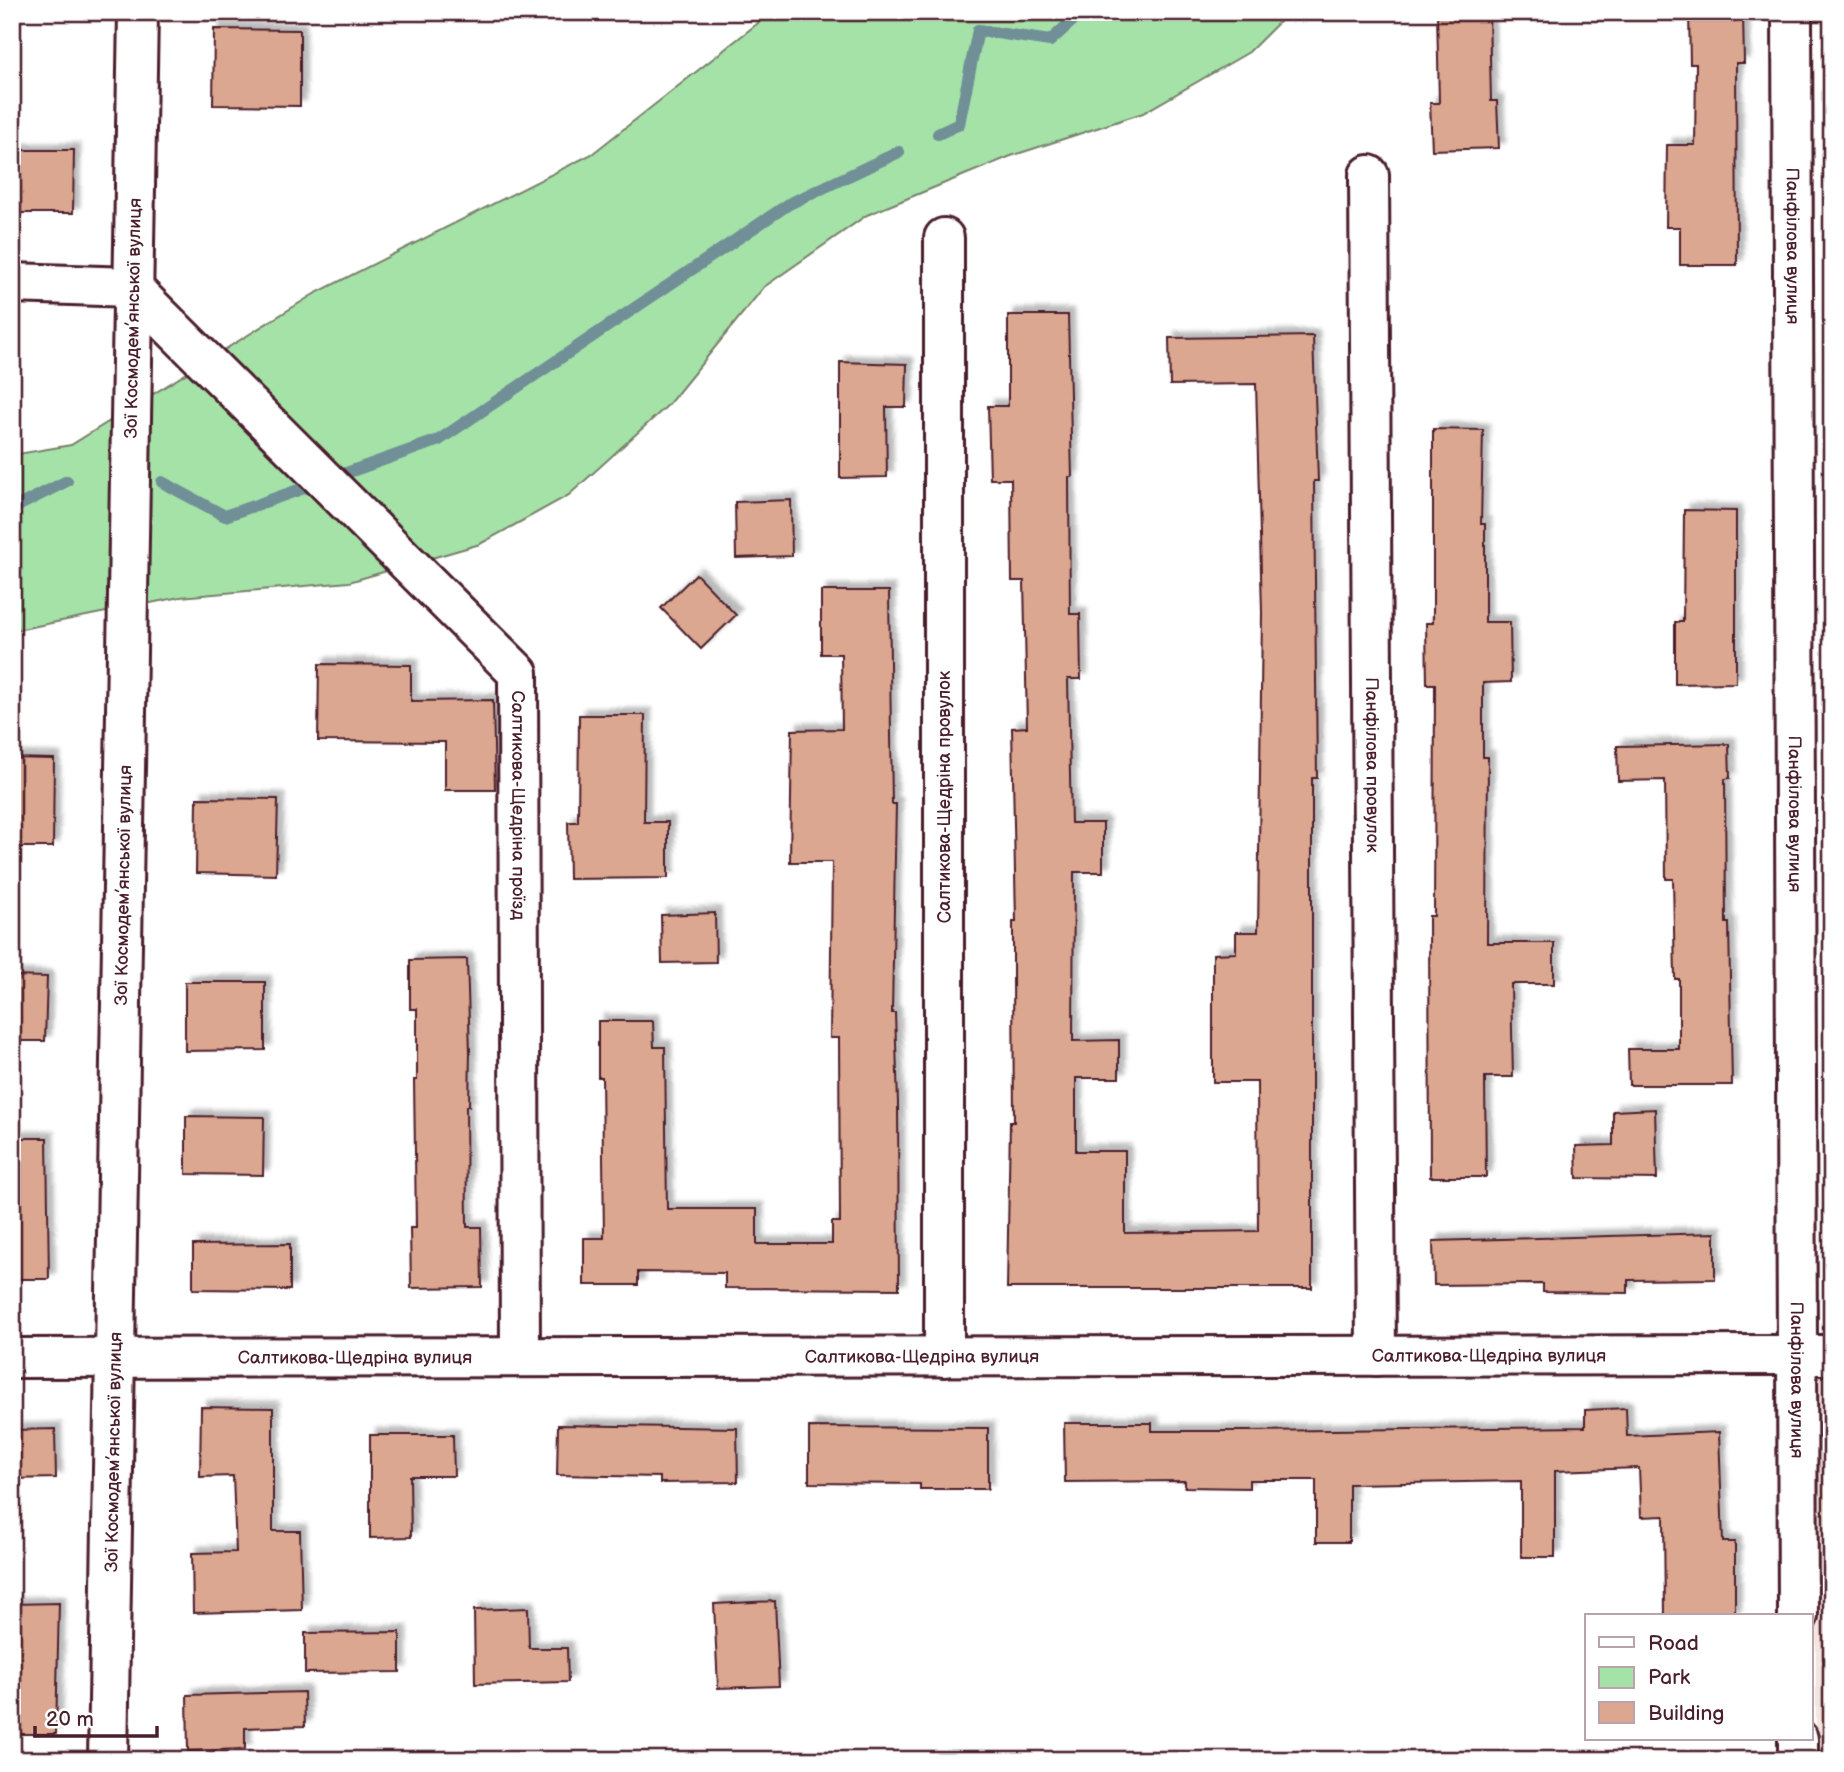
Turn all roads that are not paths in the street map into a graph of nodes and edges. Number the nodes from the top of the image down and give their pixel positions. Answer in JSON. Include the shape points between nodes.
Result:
{"nodes":[{"id":1,"x":138,"y":12,"type":"edge"},
{"id":2,"x":1792,"y":12,"type":"edge"},
{"id":3,"x":1369,"y":175,"type":"dead end"},
{"id":4,"x":944,"y":238,"type":"dead end"},
{"id":5,"x":12,"y":283,"type":"edge"},
{"id":6,"x":131,"y":287,"type":"junction"},
{"id":7,"x":1815,"y":1355,"type":"edge"},
{"id":8,"x":1376,"y":1356,"type":"junction"},
{"id":9,"x":520,"y":1357,"type":"junction"},
{"id":10,"x":944,"y":1357,"type":"junction"},
{"id":11,"x":12,"y":1358,"type":"edge"},
{"id":12,"x":113,"y":1358,"type":"junction"},
{"id":13,"x":1798,"y":1614,"type":"edge"},
{"id":14,"x":1798,"y":1740,"type":"edge"},
{"id":15,"x":108,"y":1760,"type":"edge"},
{"id":16,"x":1798,"y":1760,"type":"edge"}],
"edges":[{"from":1,"to":6,"type":"street","name":"Зої Космодем’янської вулиця"},
{"from":2,"to":7,"type":"street","name":"Панфілова вулиця"},
{"from":3,"to":8,"type":"street","name":"Панфілова провулок"},
{"from":4,"to":10,"type":"street","name":"Салтикова-Щедріна провулок"},
{"from":5,"to":6,"type":"street"},
{"from":6,"to":9,"type":"street","name":"Салтикова-Щедріна проїзд","via":[[518,673]]},
{"from":6,"to":12,"type":"street","name":"Зої Космодем’янської вулиця"},
{"from":7,"to":8,"type":"street","name":"Салтикова-Щедріна вулиця"},
{"from":7,"to":13,"type":"street","name":"Панфілова вулиця"},
{"from":8,"to":10,"type":"street","name":"Салтикова-Щедріна вулиця"},
{"from":9,"to":10,"type":"street","name":"Салтикова-Щедріна вулиця"},
{"from":9,"to":12,"type":"street","name":"Салтикова-Щедріна вулиця"},
{"from":11,"to":12,"type":"street","name":"Салтикова-Щедріна вулиця"},
{"from":12,"to":15,"type":"street","name":"Зої Космодем’янської вулиця"},
{"from":14,"to":16,"type":"street"}]}
